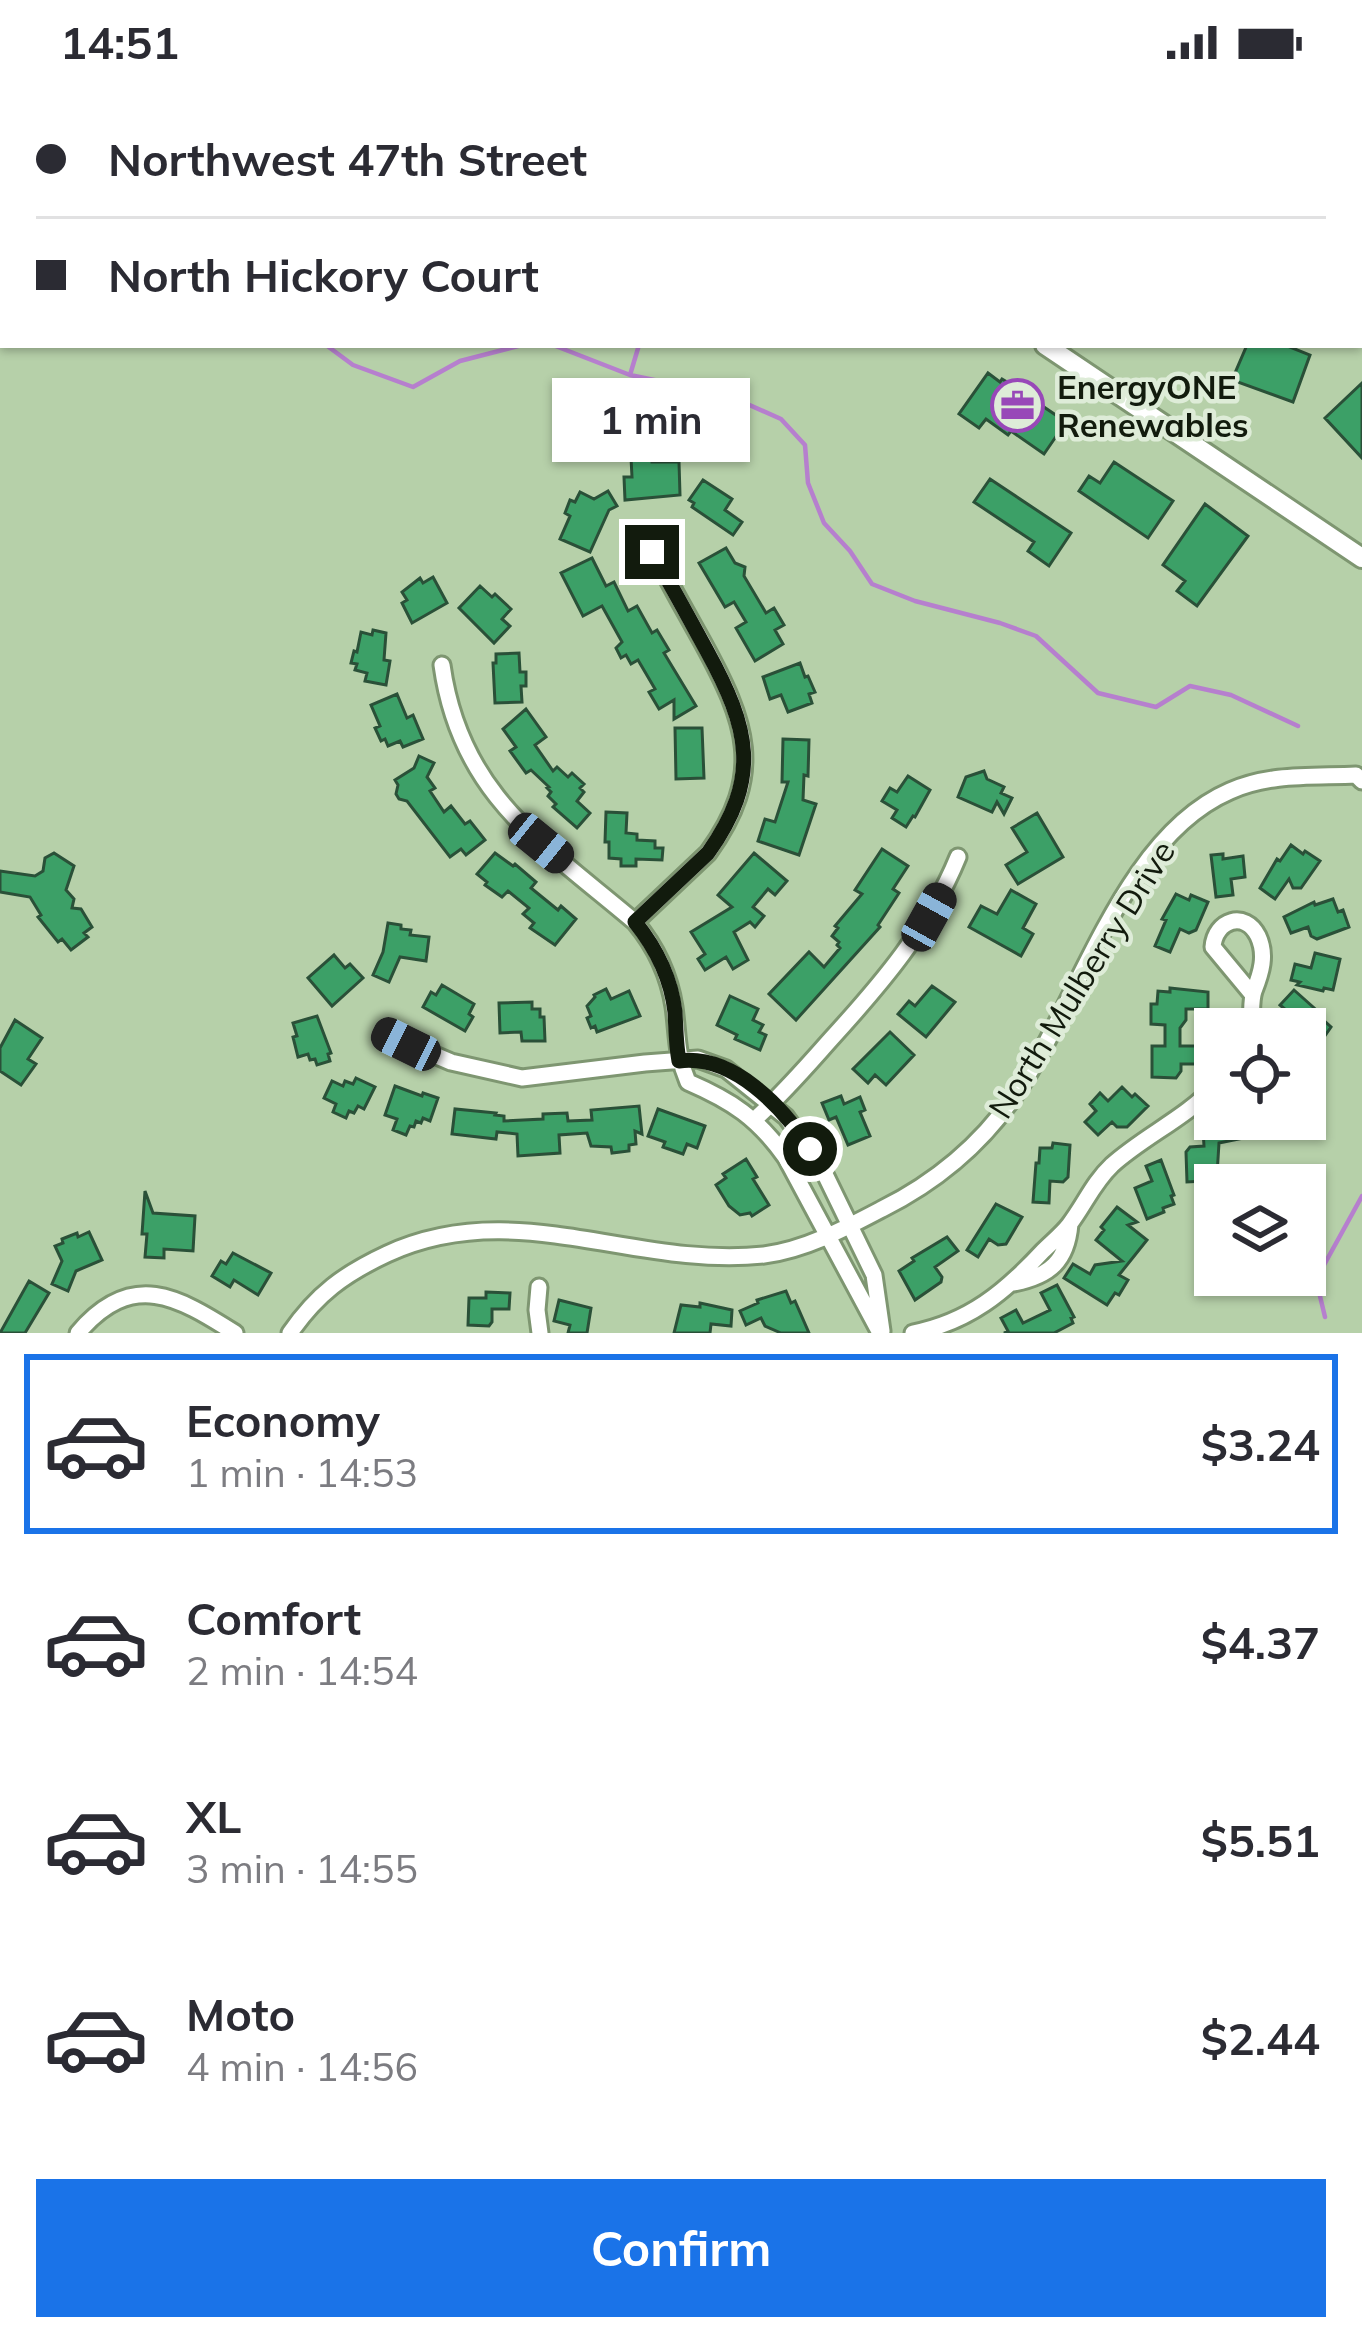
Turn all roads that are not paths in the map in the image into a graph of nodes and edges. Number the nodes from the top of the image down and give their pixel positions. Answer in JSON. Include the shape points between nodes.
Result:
{"nodes":[{"id":1,"x":1049,"y":348,"type":"edge"},
{"id":2,"x":652,"y":552,"type":"dead end"},
{"id":3,"x":1362,"y":558,"type":"edge"},
{"id":4,"x":442,"y":665,"type":"dead end"},
{"id":5,"x":1360,"y":774,"type":"edge"},
{"id":6,"x":958,"y":857,"type":"dead end"},
{"id":7,"x":635,"y":922,"type":"junction"},
{"id":8,"x":1252,"y":994,"type":"junction"},
{"id":9,"x":1253,"y":1008,"type":"edge"},
{"id":10,"x":383,"y":1033,"type":"dead end"},
{"id":11,"x":679,"y":1061,"type":"junction"},
{"id":12,"x":772,"y":1104,"type":"junction"},
{"id":13,"x":1194,"y":1105,"type":"edge"},
{"id":14,"x":754,"y":1120,"type":"junction"},
{"id":15,"x":850,"y":1224,"type":"junction"},
{"id":16,"x":826,"y":1236,"type":"junction"},
{"id":17,"x":539,"y":1288,"type":"dead end"},
{"id":18,"x":78,"y":1333,"type":"edge"},
{"id":19,"x":235,"y":1333,"type":"edge"},
{"id":20,"x":290,"y":1333,"type":"edge"},
{"id":21,"x":540,"y":1333,"type":"edge"},
{"id":22,"x":881,"y":1333,"type":"edge"},
{"id":23,"x":913,"y":1333,"type":"edge"}],
"edges":[{"from":1,"to":3,"type":"main road"},
{"from":2,"to":7,"type":"street","via":[[729,691],[744,758],[740,792],[716,842]]},
{"from":4,"to":7,"type":"street","via":[[456,728],[496,797]]},
{"from":5,"to":15,"type":"street","name":"North Mulberry Drive","via":[[1247,784],[1175,828],[1136,877],[999,1116],[938,1175]]},
{"from":6,"to":12,"type":"street","via":[[911,944]]},
{"from":7,"to":11,"type":"street","via":[[667,977]]},
{"from":8,"to":8,"type":"street","via":[[1261,980],[1259,939],[1249,924],[1229,922],[1213,947]]},
{"from":8,"to":9,"type":"street"},
{"from":10,"to":11,"type":"street","via":[[451,1062],[522,1078]]},
{"from":11,"to":12,"type":"street","via":[[726,1069]]},
{"from":11,"to":14,"type":"street","via":[[688,1082]]},
{"from":12,"to":14,"type":"street"},
{"from":12,"to":15,"type":"street","via":[[810,1149]]},
{"from":13,"to":23,"type":"street","via":[[1106,1170],[1070,1224],[1014,1283],[953,1320]]},
{"from":14,"to":16,"type":"street","via":[[786,1158]]},
{"from":15,"to":16,"type":"street","name":"North Mulberry Drive"},
{"from":15,"to":22,"type":"street","via":[[874,1275]]},
{"from":16,"to":20,"type":"street","name":"North Mulberry Drive","via":[[784,1252],[719,1256],[525,1230],[451,1233],[398,1249],[336,1282]]},
{"from":16,"to":22,"type":"street"},
{"from":17,"to":21,"type":"street"},
{"from":18,"to":19,"type":"street","via":[[122,1299],[150,1293],[190,1304]]}]}
